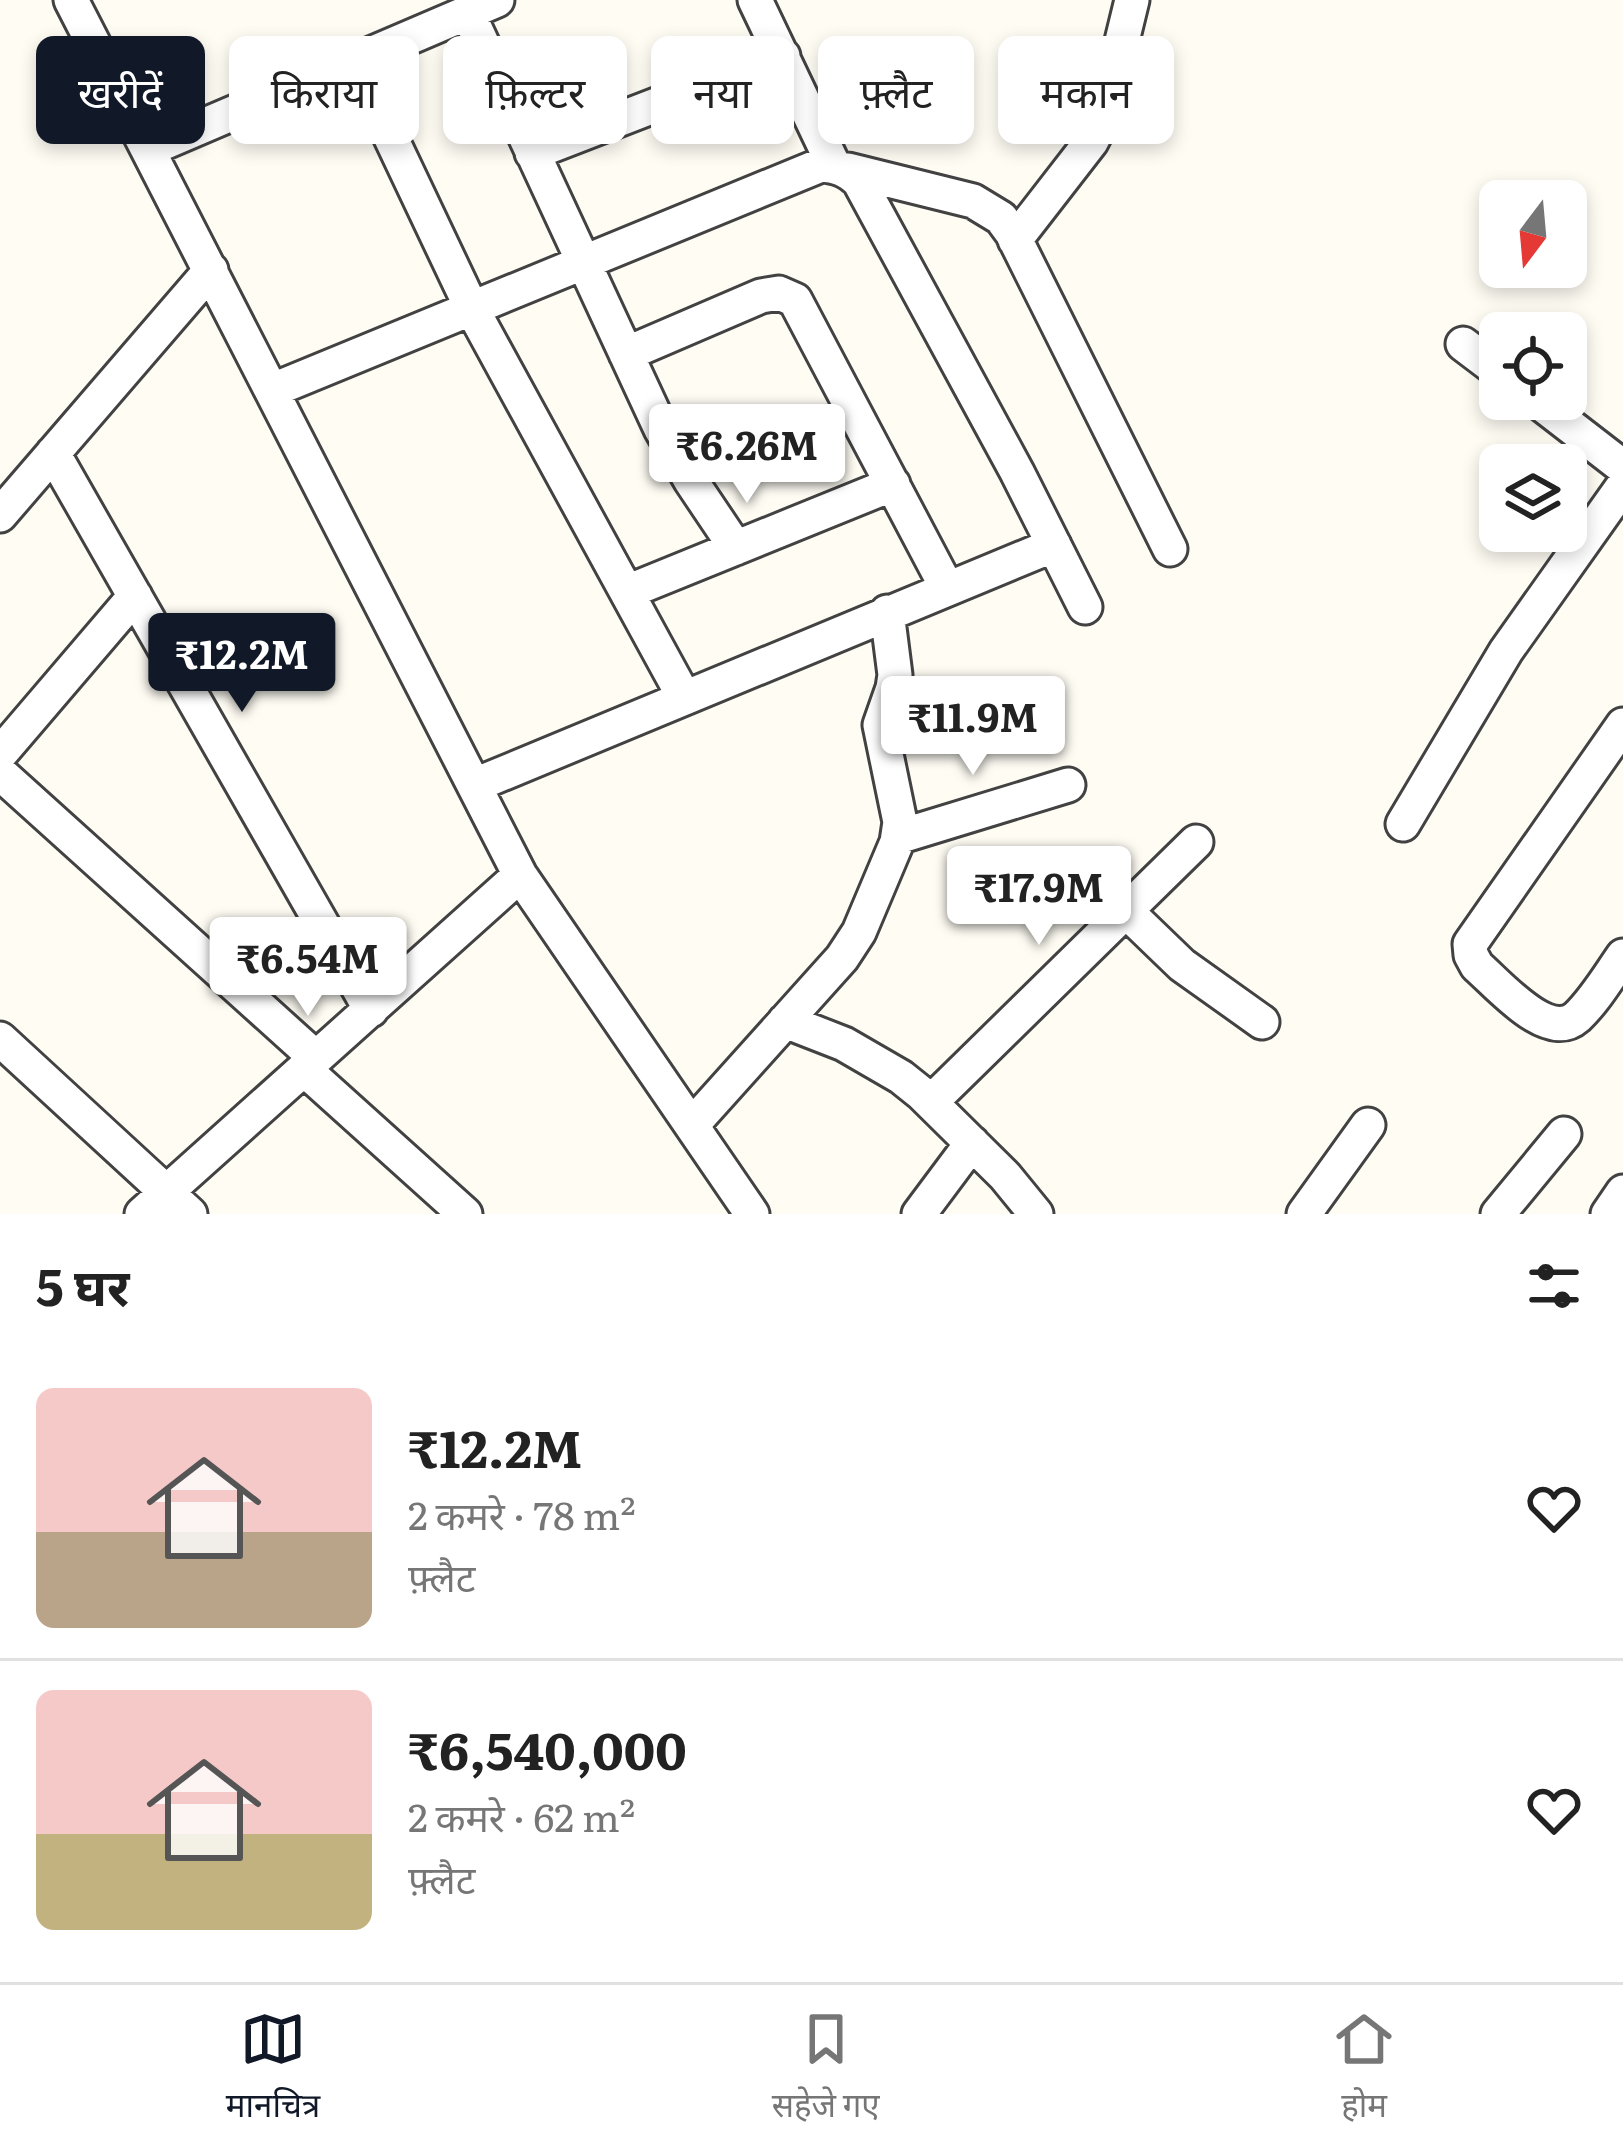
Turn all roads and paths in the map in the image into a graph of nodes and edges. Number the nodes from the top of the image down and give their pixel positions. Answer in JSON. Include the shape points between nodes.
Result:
{"nodes":[{"id":1,"x":71,"y":0,"type":"edge"},
{"id":2,"x":755,"y":0,"type":"edge"},
{"id":3,"x":1132,"y":0,"type":"edge"},
{"id":4,"x":483,"y":6,"type":"edge"},
{"id":5,"x":414,"y":36,"type":"edge"},
{"id":6,"x":773,"y":36,"type":"edge"},
{"id":7,"x":794,"y":77,"type":"edge"},
{"id":8,"x":651,"y":107,"type":"edge"},
{"id":9,"x":229,"y":115,"type":"edge"},
{"id":10,"x":394,"y":144,"type":"edge"},
{"id":11,"x":149,"y":149,"type":"junction"},
{"id":12,"x":532,"y":153,"type":"junction"},
{"id":13,"x":841,"y":168,"type":"junction"},
{"id":14,"x":1015,"y":240,"type":"junction"},
{"id":15,"x":583,"y":263,"type":"junction"},
{"id":16,"x":211,"y":270,"type":"junction"},
{"id":17,"x":472,"y":309,"type":"junction"},
{"id":18,"x":1462,"y":344,"type":"dead end"},
{"id":19,"x":626,"y":354,"type":"junction"},
{"id":20,"x":1479,"y":357,"type":"edge"},
{"id":21,"x":273,"y":390,"type":"junction"},
{"id":22,"x":1563,"y":420,"type":"edge"},
{"id":23,"x":53,"y":453,"type":"junction"},
{"id":24,"x":1623,"y":466,"type":"edge"},
{"id":25,"x":893,"y":484,"type":"junction"},
{"id":26,"x":1623,"y":486,"type":"edge"},
{"id":27,"x":0,"y":515,"type":"edge"},
{"id":28,"x":1054,"y":545,"type":"junction"},
{"id":29,"x":736,"y":548,"type":"junction"},
{"id":30,"x":1170,"y":549,"type":"dead end"},
{"id":31,"x":947,"y":588,"type":"junction"},
{"id":32,"x":627,"y":592,"type":"junction"},
{"id":33,"x":135,"y":596,"type":"junction"},
{"id":34,"x":1085,"y":607,"type":"dead end"},
{"id":35,"x":886,"y":612,"type":"junction"},
{"id":36,"x":684,"y":697,"type":"junction"},
{"id":37,"x":1623,"y":725,"type":"edge"},
{"id":38,"x":0,"y":754,"type":"edge"},
{"id":39,"x":0,"y":773,"type":"edge"},
{"id":40,"x":1068,"y":784,"type":"dead end"},
{"id":41,"x":475,"y":785,"type":"junction"},
{"id":42,"x":1403,"y":824,"type":"dead end"},
{"id":43,"x":898,"y":837,"type":"junction"},
{"id":44,"x":1196,"y":842,"type":"dead end"},
{"id":45,"x":520,"y":874,"type":"junction"},
{"id":46,"x":1126,"y":910,"type":"junction"},
{"id":47,"x":1623,"y":956,"type":"edge"},
{"id":48,"x":370,"y":1010,"type":"junction"},
{"id":49,"x":785,"y":1022,"type":"junction"},
{"id":50,"x":1262,"y":1022,"type":"dead end"},
{"id":51,"x":0,"y":1039,"type":"edge"},
{"id":52,"x":310,"y":1064,"type":"junction"},
{"id":53,"x":931,"y":1102,"type":"junction"},
{"id":54,"x":692,"y":1125,"type":"junction"},
{"id":55,"x":1368,"y":1126,"type":"dead end"},
{"id":56,"x":1564,"y":1134,"type":"dead end"},
{"id":57,"x":972,"y":1143,"type":"junction"},
{"id":58,"x":1623,"y":1192,"type":"edge"},
{"id":59,"x":166,"y":1207,"type":"edge"},
{"id":60,"x":465,"y":1214,"type":"edge"},
{"id":61,"x":752,"y":1214,"type":"edge"},
{"id":62,"x":920,"y":1214,"type":"edge"},
{"id":63,"x":1036,"y":1214,"type":"edge"},
{"id":64,"x":1304,"y":1214,"type":"edge"},
{"id":65,"x":1498,"y":1214,"type":"edge"},
{"id":66,"x":1609,"y":1214,"type":"edge"}],
"edges":[{"from":1,"to":11,"type":"street"},
{"from":2,"to":6,"type":"street"},
{"from":3,"to":14,"type":"street","via":[[1103,118]]},
{"from":4,"to":5,"type":"street"},
{"from":4,"to":12,"type":"street"},
{"from":7,"to":13,"type":"street"},
{"from":8,"to":12,"type":"street"},
{"from":9,"to":11,"type":"street"},
{"from":10,"to":17,"type":"street"},
{"from":11,"to":16,"type":"street"},
{"from":12,"to":15,"type":"street"},
{"from":13,"to":14,"type":"street","via":[[973,201],[1001,218]]},
{"from":13,"to":15,"type":"street","via":[[821,164]]},
{"from":13,"to":28,"type":"street","via":[[871,202]]},
{"from":14,"to":30,"type":"street"},
{"from":15,"to":17,"type":"street"},
{"from":15,"to":19,"type":"street"},
{"from":16,"to":21,"type":"street"},
{"from":16,"to":23,"type":"street"},
{"from":17,"to":21,"type":"street"},
{"from":17,"to":32,"type":"street"},
{"from":18,"to":20,"type":"street"},
{"from":19,"to":25,"type":"street","via":[[761,296],[795,300]]},
{"from":19,"to":29,"type":"street","via":[[678,461]]},
{"from":21,"to":41,"type":"street"},
{"from":22,"to":24,"type":"street"},
{"from":23,"to":27,"type":"street"},
{"from":23,"to":33,"type":"street"},
{"from":25,"to":29,"type":"street"},
{"from":25,"to":31,"type":"street"},
{"from":26,"to":42,"type":"street","via":[[1506,651]]},
{"from":28,"to":31,"type":"street"},
{"from":28,"to":34,"type":"street"},
{"from":29,"to":32,"type":"street"},
{"from":31,"to":35,"type":"street"},
{"from":32,"to":36,"type":"street"},
{"from":33,"to":38,"type":"street"},
{"from":33,"to":48,"type":"street"},
{"from":35,"to":36,"type":"street"},
{"from":35,"to":43,"type":"street","via":[[895,676],[880,724]]},
{"from":36,"to":41,"type":"street"},
{"from":37,"to":47,"type":"street","via":[[1470,944],[1492,980],[1537,1018],[1563,1024]]},
{"from":39,"to":52,"type":"street"},
{"from":40,"to":43,"type":"street"},
{"from":41,"to":45,"type":"street"},
{"from":43,"to":49,"type":"street","via":[[859,932]]},
{"from":44,"to":46,"type":"street"},
{"from":45,"to":48,"type":"street"},
{"from":45,"to":54,"type":"street"},
{"from":46,"to":50,"type":"street","via":[[1182,965]]},
{"from":46,"to":53,"type":"street"},
{"from":48,"to":52,"type":"street"},
{"from":49,"to":53,"type":"street","via":[[844,1044]]},
{"from":49,"to":54,"type":"street"},
{"from":51,"to":59,"type":"street"},
{"from":52,"to":59,"type":"street"},
{"from":52,"to":60,"type":"street"},
{"from":53,"to":57,"type":"street"},
{"from":54,"to":61,"type":"street"},
{"from":55,"to":64,"type":"street"},
{"from":56,"to":65,"type":"street"},
{"from":57,"to":62,"type":"street"},
{"from":57,"to":63,"type":"street"},
{"from":58,"to":66,"type":"street"}]}
